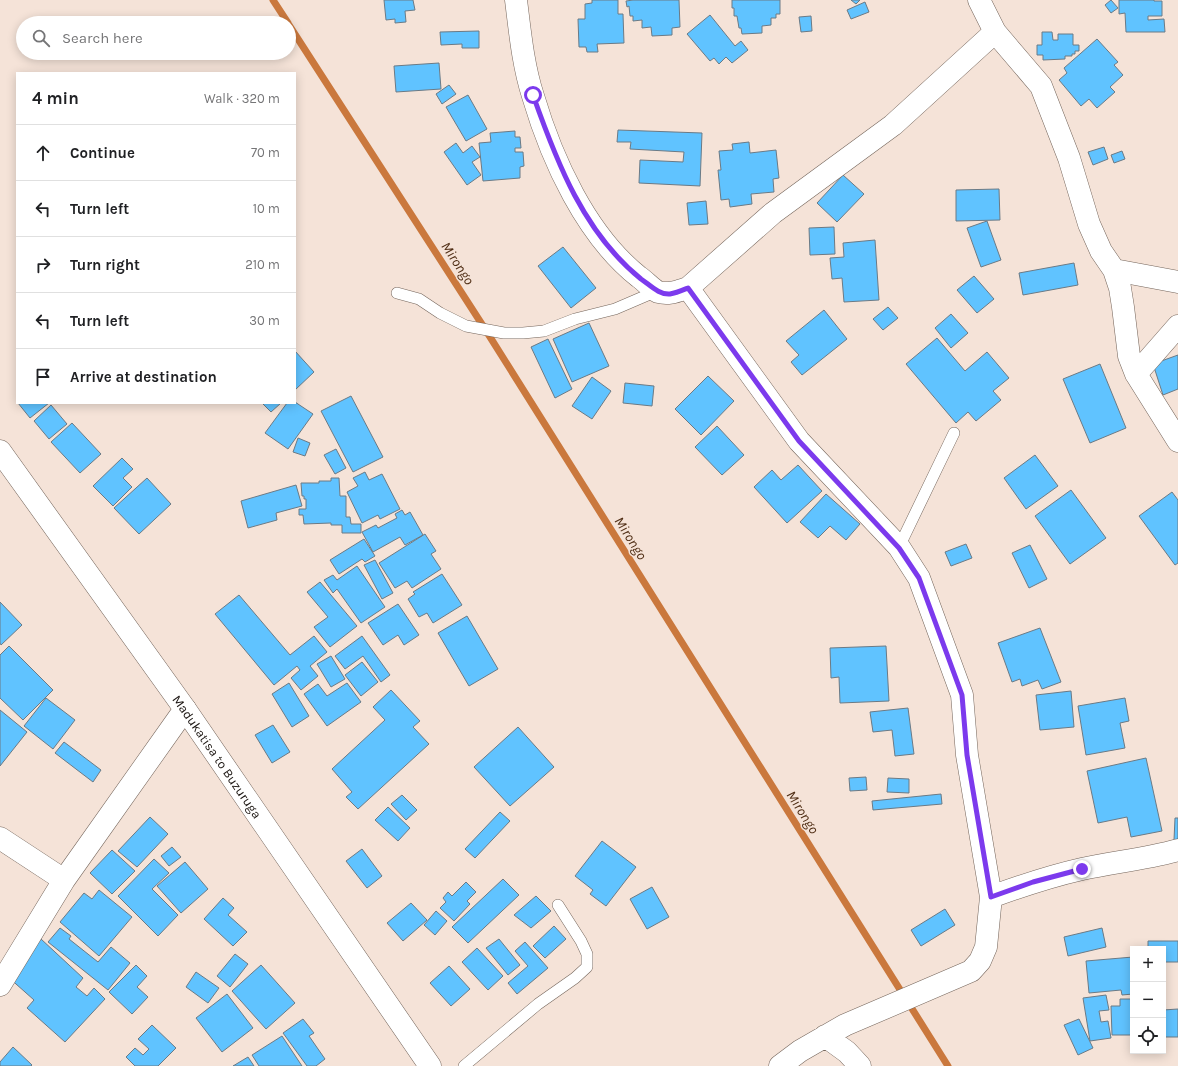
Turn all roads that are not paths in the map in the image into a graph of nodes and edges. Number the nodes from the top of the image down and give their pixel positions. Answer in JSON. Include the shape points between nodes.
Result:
{"nodes":[{"id":1,"x":516,"y":0,"type":"edge"},
{"id":2,"x":979,"y":0,"type":"edge"},
{"id":3,"x":996,"y":32,"type":"junction"},
{"id":4,"x":1114,"y":270,"type":"junction"},
{"id":5,"x":1178,"y":282,"type":"edge"},
{"id":6,"x":688,"y":288,"type":"junction"},
{"id":7,"x":657,"y":291,"type":"junction"},
{"id":8,"x":398,"y":293,"type":"dead end"},
{"id":9,"x":1178,"y":326,"type":"edge"},
{"id":10,"x":1136,"y":374,"type":"junction"},
{"id":11,"x":954,"y":433,"type":"dead end"},
{"id":12,"x":1178,"y":441,"type":"edge"},
{"id":13,"x":0,"y":451,"type":"edge"},
{"id":14,"x":899,"y":548,"type":"junction"},
{"id":15,"x":185,"y":709,"type":"junction"},
{"id":16,"x":0,"y":838,"type":"edge"},
{"id":17,"x":1178,"y":850,"type":"edge"},
{"id":18,"x":64,"y":880,"type":"junction"},
{"id":19,"x":991,"y":897,"type":"junction"},
{"id":20,"x":558,"y":905,"type":"dead end"},
{"id":21,"x":0,"y":985,"type":"edge"},
{"id":22,"x":825,"y":1036,"type":"junction"},
{"id":23,"x":430,"y":1066,"type":"edge"},
{"id":24,"x":464,"y":1066,"type":"edge"},
{"id":25,"x":780,"y":1066,"type":"edge"},
{"id":26,"x":860,"y":1066,"type":"edge"}],
"edges":[{"from":1,"to":7,"type":"street","via":[[523,55],[533,95],[570,188],[598,234],[628,268]]},
{"from":2,"to":3,"type":"street"},
{"from":3,"to":4,"type":"street","via":[[1041,86],[1069,158],[1089,224]]},
{"from":3,"to":6,"type":"street","via":[[893,125],[773,213]]},
{"from":4,"to":5,"type":"street"},
{"from":4,"to":10,"type":"street","via":[[1120,288],[1129,356]]},
{"from":6,"to":7,"type":"street","via":[[670,294]]},
{"from":6,"to":14,"type":"street","via":[[799,441]]},
{"from":7,"to":8,"type":"lane","via":[[615,309],[522,334],[466,326],[419,299]]},
{"from":9,"to":10,"type":"street"},
{"from":10,"to":12,"type":"street"},
{"from":11,"to":14,"type":"lane"},
{"from":13,"to":15,"type":"street","name":"Madukatisa to Buzuruga"},
{"from":14,"to":19,"type":"street","via":[[919,578],[962,695],[967,755]]},
{"from":15,"to":18,"type":"street"},
{"from":15,"to":23,"type":"street","name":"Madukatisa to Buzuruga"},
{"from":16,"to":18,"type":"street"},
{"from":17,"to":19,"type":"street","via":[[1082,869]]},
{"from":18,"to":21,"type":"street"},
{"from":19,"to":22,"type":"street","via":[[986,947],[980,961],[971,971]]},
{"from":20,"to":24,"type":"lane","via":[[581,941],[587,954],[587,967]]},
{"from":22,"to":25,"type":"street"},
{"from":22,"to":26,"type":"street","via":[[847,1052]]}]}
